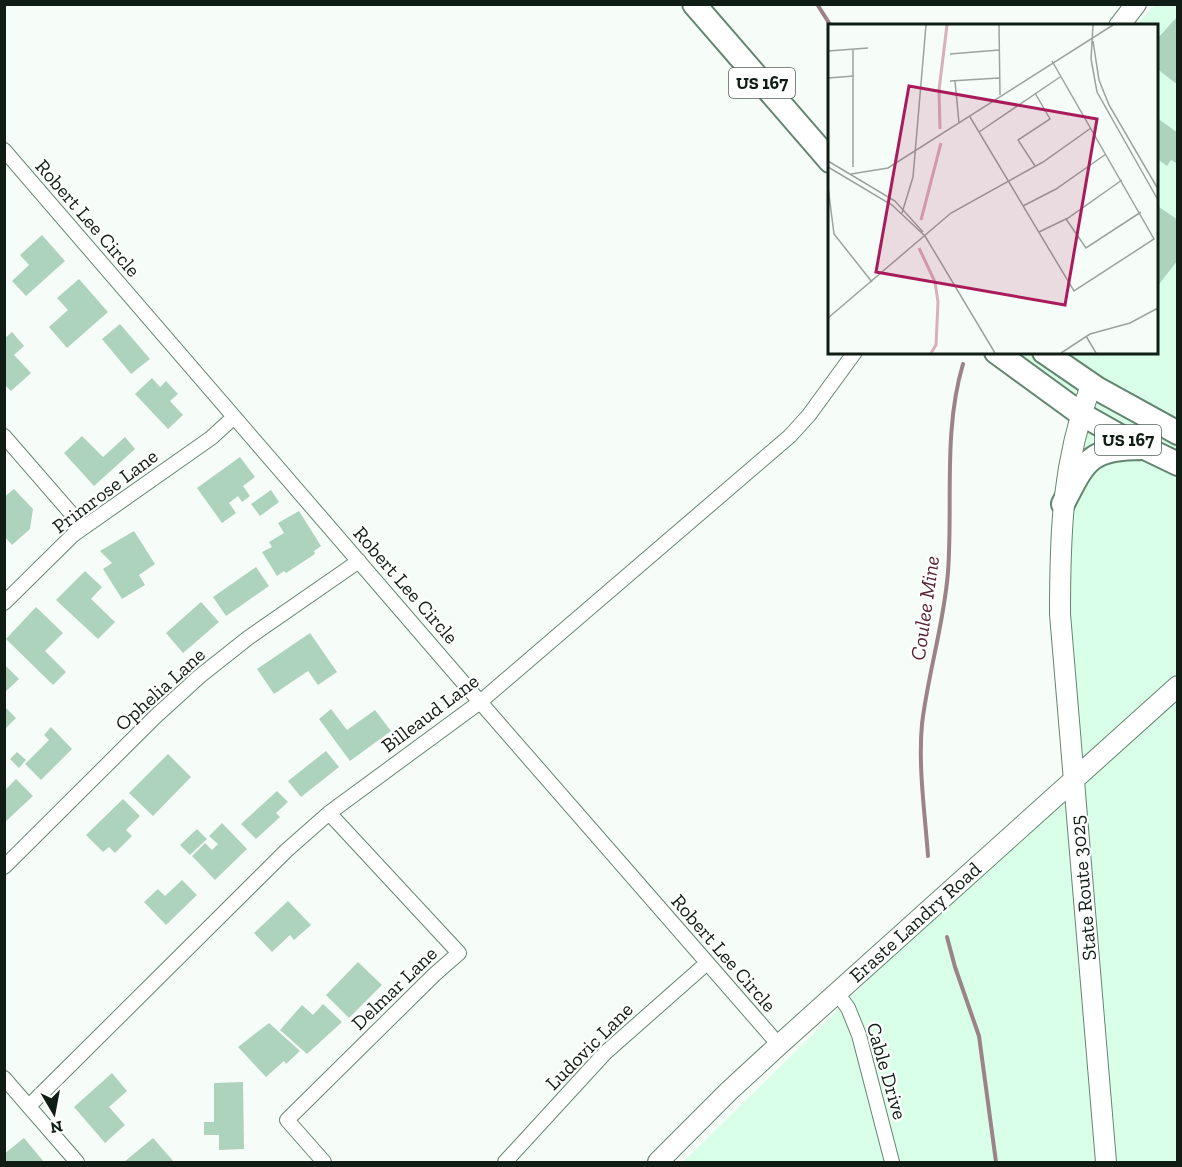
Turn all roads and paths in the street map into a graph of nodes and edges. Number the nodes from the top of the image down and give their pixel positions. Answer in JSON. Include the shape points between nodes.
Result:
{"nodes":[{"id":1,"x":694,"y":4,"type":"edge"},
{"id":2,"x":1136,"y":4,"type":"edge"},
{"id":3,"x":1121,"y":24,"type":"edge"},
{"id":4,"x":4,"y":150,"type":"edge"},
{"id":5,"x":828,"y":159,"type":"edge"},
{"id":6,"x":854,"y":354,"type":"edge"},
{"id":7,"x":999,"y":354,"type":"edge"},
{"id":8,"x":1047,"y":354,"type":"edge"},
{"id":9,"x":1091,"y":385,"type":"junction"},
{"id":10,"x":1081,"y":414,"type":"junction"},
{"id":11,"x":234,"y":417,"type":"junction"},
{"id":12,"x":1178,"y":433,"type":"edge"},
{"id":13,"x":4,"y":436,"type":"edge"},
{"id":14,"x":1145,"y":448,"type":"junction"},
{"id":15,"x":1178,"y":464,"type":"edge"},
{"id":16,"x":1063,"y":504,"type":"junction"},
{"id":17,"x":83,"y":527,"type":"junction"},
{"id":18,"x":359,"y":561,"type":"junction"},
{"id":19,"x":4,"y":603,"type":"edge"},
{"id":20,"x":1178,"y":686,"type":"edge"},
{"id":21,"x":480,"y":702,"type":"junction"},
{"id":22,"x":1073,"y":779,"type":"junction"},
{"id":23,"x":329,"y":813,"type":"junction"},
{"id":24,"x":4,"y":867,"type":"edge"},
{"id":25,"x":707,"y":963,"type":"junction"},
{"id":26,"x":837,"y":993,"type":"junction"},
{"id":27,"x":779,"y":1045,"type":"junction"},
{"id":28,"x":4,"y":1078,"type":"edge"},
{"id":29,"x":29,"y":1106,"type":"junction"},
{"id":30,"x":77,"y":1162,"type":"edge"},
{"id":31,"x":324,"y":1162,"type":"edge"},
{"id":32,"x":505,"y":1162,"type":"edge"},
{"id":33,"x":658,"y":1162,"type":"edge"},
{"id":34,"x":892,"y":1162,"type":"edge"},
{"id":35,"x":1106,"y":1162,"type":"edge"}],
"edges":[{"from":1,"to":5,"type":"main road","number":"US 167"},
{"from":2,"to":3,"type":"main road"},
{"from":4,"to":11,"type":"street","name":"Robert Lee Circle"},
{"from":6,"to":21,"type":"street","name":"Billeaud Lane","via":[[790,436]]},
{"from":7,"to":10,"type":"main road","number":"US 167"},
{"from":8,"to":9,"type":"main road","number":"US 167"},
{"from":9,"to":10,"type":"main road","name":"State Route 3025"},
{"from":9,"to":12,"type":"main road","number":"US 167"},
{"from":10,"to":14,"type":"main road","number":"US 167"},
{"from":10,"to":16,"type":"main road","name":"State Route 3025"},
{"from":11,"to":17,"type":"street","name":"Primrose Lane","via":[[211,438]]},
{"from":11,"to":18,"type":"street","name":"Robert Lee Circle"},
{"from":13,"to":17,"type":"street"},
{"from":14,"to":15,"type":"main road","number":"US 167"},
{"from":14,"to":16,"type":"main road","via":[[1108,450],[1091,459]]},
{"from":16,"to":22,"type":"main road","name":"State Route 3025","via":[[1060,614]]},
{"from":17,"to":19,"type":"street","name":"Primrose Lane"},
{"from":18,"to":21,"type":"street","name":"Robert Lee Circle"},
{"from":18,"to":24,"type":"street","name":"Ophelia Lane","via":[[200,676]]},
{"from":20,"to":22,"type":"main road","name":"Eraste Landry Road"},
{"from":21,"to":23,"type":"street","name":"Billeaud Lane"},
{"from":21,"to":25,"type":"street","name":"Robert Lee Circle"},
{"from":22,"to":26,"type":"main road","name":"Eraste Landry Road"},
{"from":22,"to":35,"type":"main road","name":"State Route 3025"},
{"from":23,"to":29,"type":"street","name":"Billeaud Lane"},
{"from":23,"to":31,"type":"street","name":"Delmar Lane","via":[[459,953],[286,1120]]},
{"from":25,"to":27,"type":"street","name":"Robert Lee Circle"},
{"from":25,"to":32,"type":"street","name":"Ludovic Lane","via":[[605,1053]]},
{"from":26,"to":27,"type":"main road","name":"Eraste Landry Road"},
{"from":26,"to":34,"type":"street","name":"Cable Drive","via":[[859,1035]]},
{"from":27,"to":33,"type":"main road","name":"Eraste Landry Road"},
{"from":28,"to":29,"type":"street"},
{"from":29,"to":30,"type":"street"}]}
